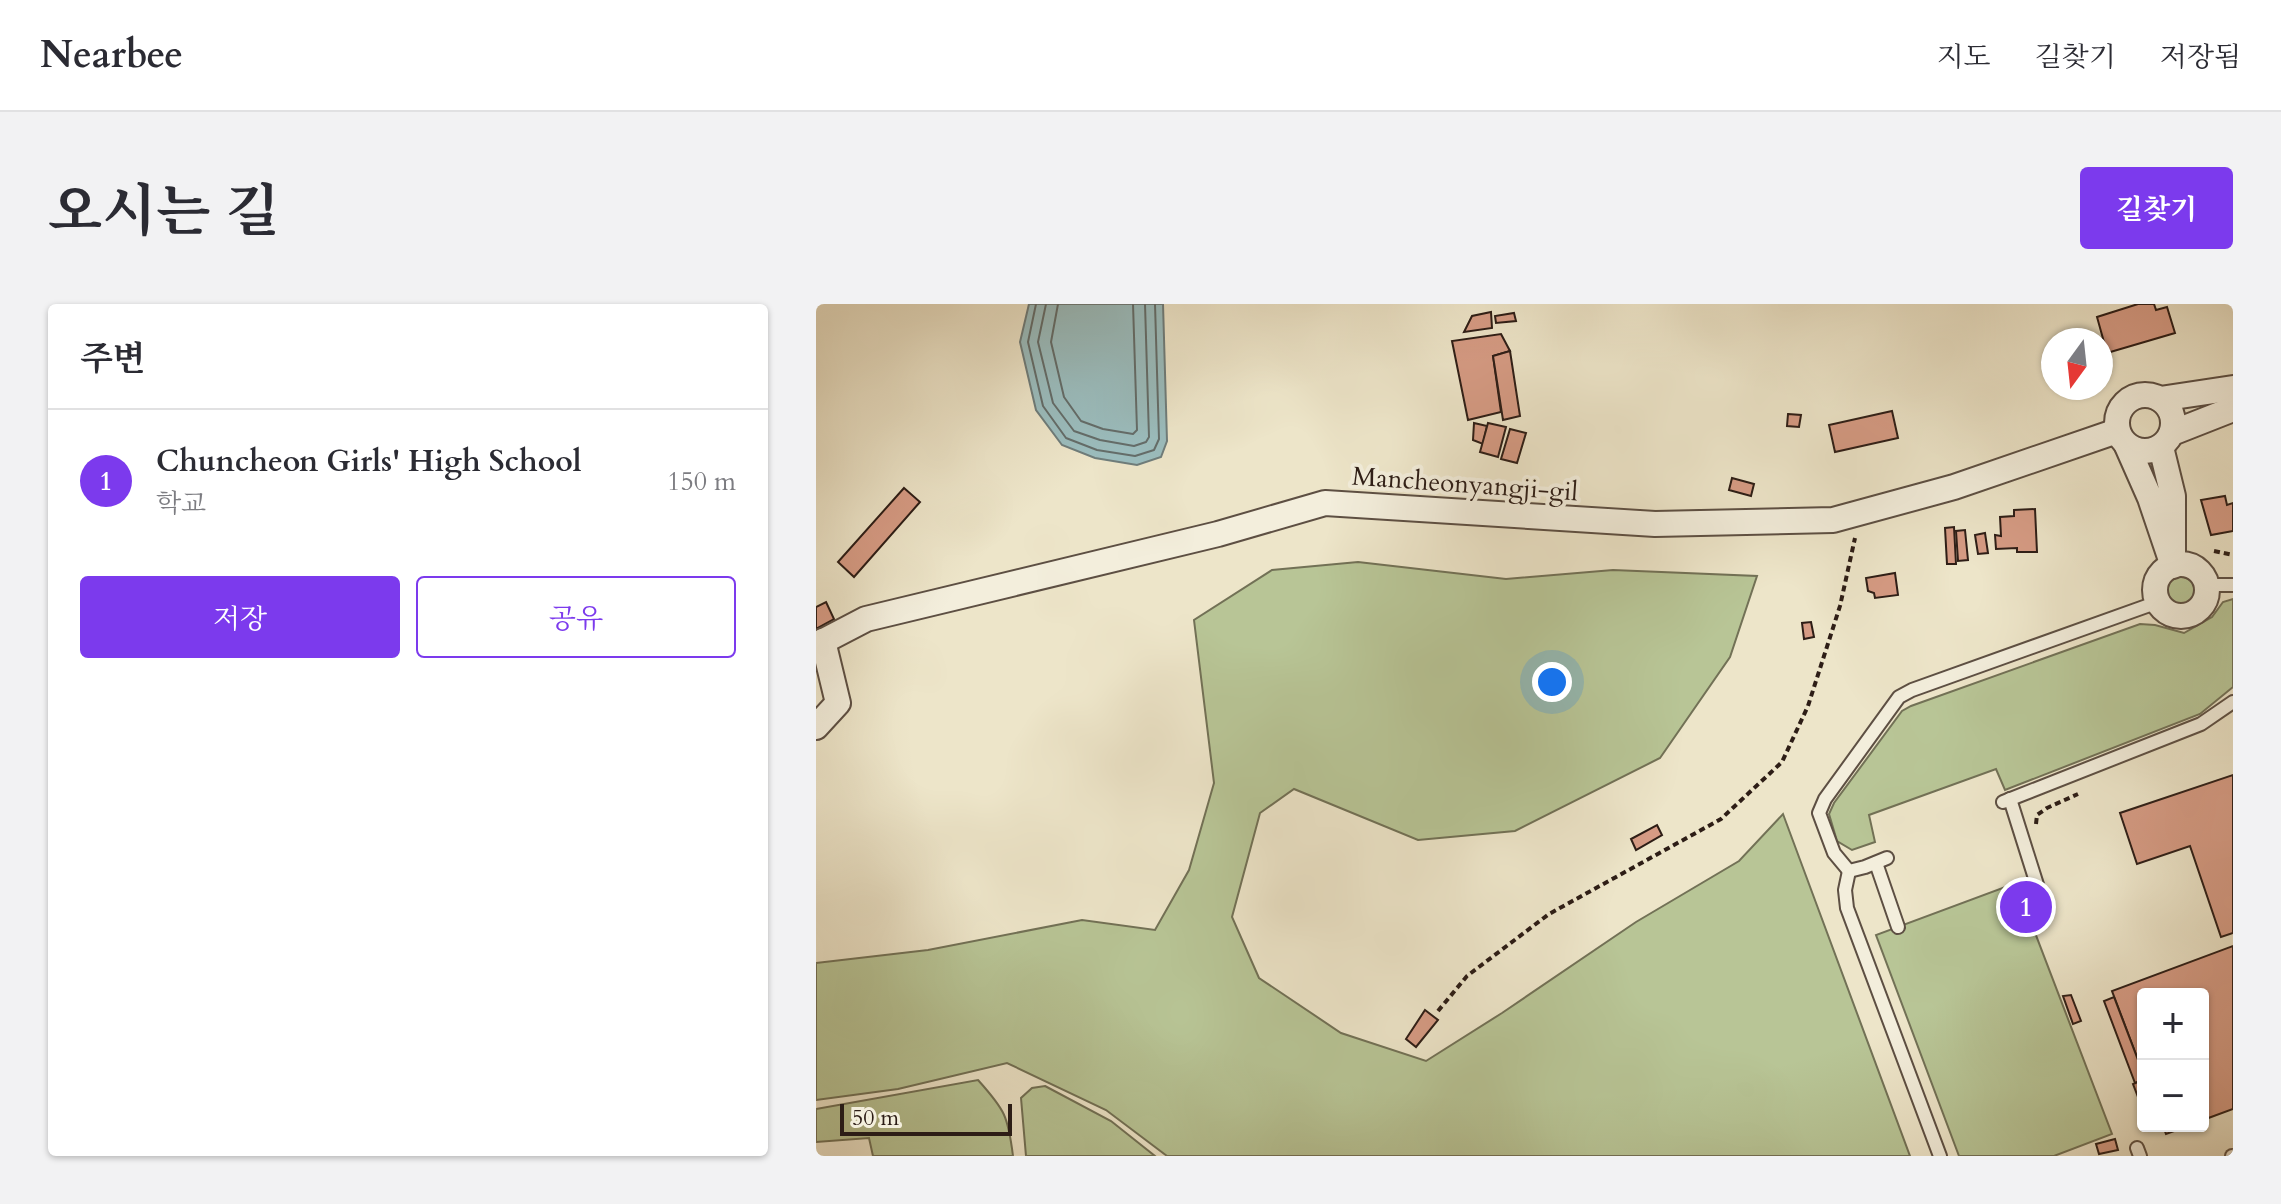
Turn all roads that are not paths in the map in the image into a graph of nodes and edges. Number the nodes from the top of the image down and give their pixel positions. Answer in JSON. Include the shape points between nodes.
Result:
{"nodes":[{"id":1,"x":2233,"y":388,"type":"edge"},
{"id":2,"x":2160,"y":399,"type":"junction"},
{"id":3,"x":2233,"y":409,"type":"edge"},
{"id":4,"x":2122,"y":438,"type":"junction"},
{"id":5,"x":2166,"y":440,"type":"junction"},
{"id":6,"x":2173,"y":566,"type":"junction"},
{"id":7,"x":2206,"y":585,"type":"junction"},
{"id":8,"x":2233,"y":585,"type":"edge"},
{"id":9,"x":2158,"y":602,"type":"junction"},
{"id":10,"x":820,"y":643,"type":"edge"},
{"id":11,"x":2233,"y":702,"type":"edge"},
{"id":12,"x":816,"y":727,"type":"edge"},
{"id":13,"x":1849,"y":871,"type":"junction"},
{"id":14,"x":2039,"y":891,"type":"dead end"},
{"id":15,"x":1898,"y":927,"type":"dead end"},
{"id":16,"x":1940,"y":1156,"type":"edge"}],
"edges":[{"from":1,"to":2,"type":"street"},
{"from":2,"to":4,"type":"street","via":[[2141,395],[2124,404],[2116,421]]},
{"from":2,"to":5,"type":"street","via":[[2172,414]]},
{"from":3,"to":5,"type":"street"},
{"from":4,"to":5,"type":"street","via":[[2144,452]]},
{"from":4,"to":6,"type":"street"},
{"from":4,"to":10,"type":"street","name":"Mancheonyangji-gil","via":[[1833,520],[1655,524],[1325,503],[866,619]]},
{"from":5,"to":6,"type":"street"},
{"from":6,"to":7,"type":"street","via":[[2198,571]]},
{"from":6,"to":9,"type":"street","via":[[2159,576]]},
{"from":7,"to":8,"type":"lane"},
{"from":7,"to":9,"type":"street","via":[[2205,601],[2187,615],[2170,614]]},
{"from":9,"to":13,"type":"lane","via":[[1899,697],[1819,813],[1834,853]]},
{"from":10,"to":12,"type":"street","via":[[838,703]]},
{"from":11,"to":14,"type":"lane","via":[[2201,724],[2006,800]]},
{"from":13,"to":15,"type":"lane","via":[[1881,860]]},
{"from":13,"to":16,"type":"lane","via":[[1847,908]]}]}
